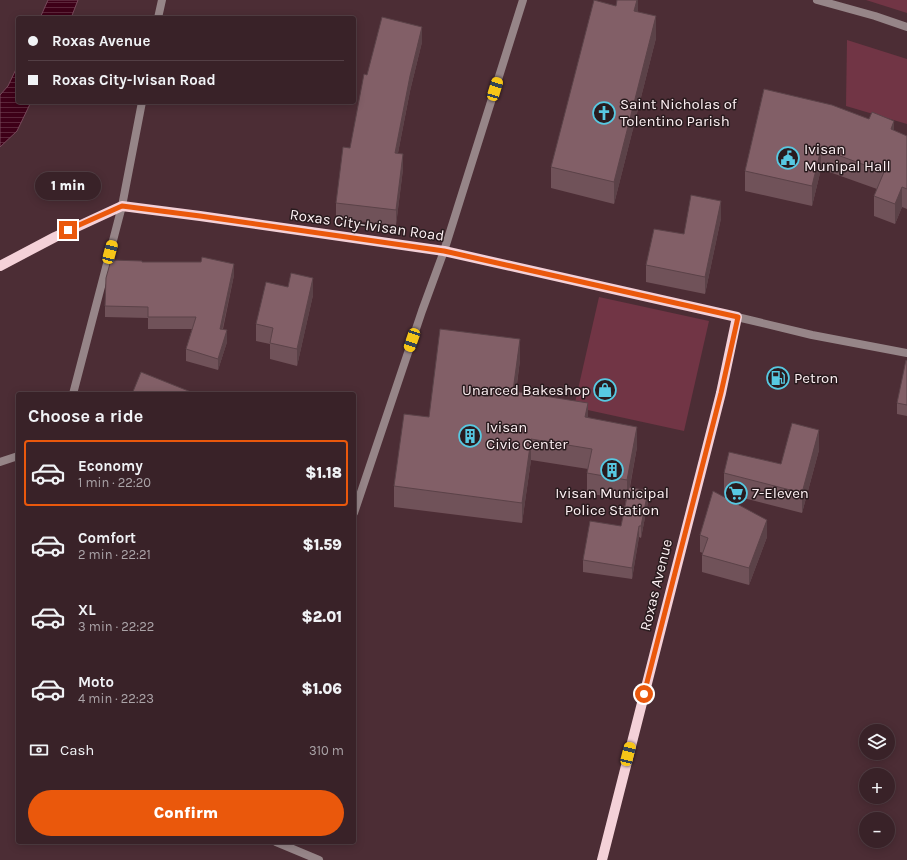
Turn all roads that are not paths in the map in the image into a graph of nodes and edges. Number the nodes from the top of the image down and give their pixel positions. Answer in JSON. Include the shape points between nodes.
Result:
{"nodes":[{"id":1,"x":162,"y":0,"type":"edge"},
{"id":2,"x":523,"y":0,"type":"edge"},
{"id":3,"x":817,"y":0,"type":"edge"},
{"id":4,"x":158,"y":16,"type":"edge"},
{"id":5,"x":907,"y":27,"type":"edge"},
{"id":6,"x":142,"y":104,"type":"edge"},
{"id":7,"x":122,"y":206,"type":"junction"},
{"id":8,"x":444,"y":251,"type":"junction"},
{"id":9,"x":0,"y":266,"type":"edge"},
{"id":10,"x":738,"y":317,"type":"junction"},
{"id":11,"x":907,"y":353,"type":"edge"},
{"id":12,"x":74,"y":392,"type":"edge"},
{"id":13,"x":16,"y":457,"type":"edge"},
{"id":14,"x":0,"y":462,"type":"edge"},
{"id":15,"x":356,"y":507,"type":"edge"},
{"id":16,"x":281,"y":844,"type":"edge"},
{"id":17,"x":319,"y":860,"type":"edge"},
{"id":18,"x":602,"y":860,"type":"edge"}],
"edges":[{"from":1,"to":4,"type":"street"},
{"from":2,"to":8,"type":"street"},
{"from":3,"to":5,"type":"street"},
{"from":6,"to":7,"type":"street"},
{"from":7,"to":8,"type":"main road","name":"Roxas City-Ivisan Road"},
{"from":7,"to":9,"type":"main road"},
{"from":7,"to":12,"type":"street"},
{"from":8,"to":10,"type":"main road","name":"Roxas City-Ivisan Road"},
{"from":8,"to":15,"type":"street"},
{"from":10,"to":11,"type":"street","via":[[812,335]]},
{"from":10,"to":18,"type":"main road","name":"Roxas Avenue"},
{"from":13,"to":14,"type":"street"},
{"from":16,"to":17,"type":"street"}]}
